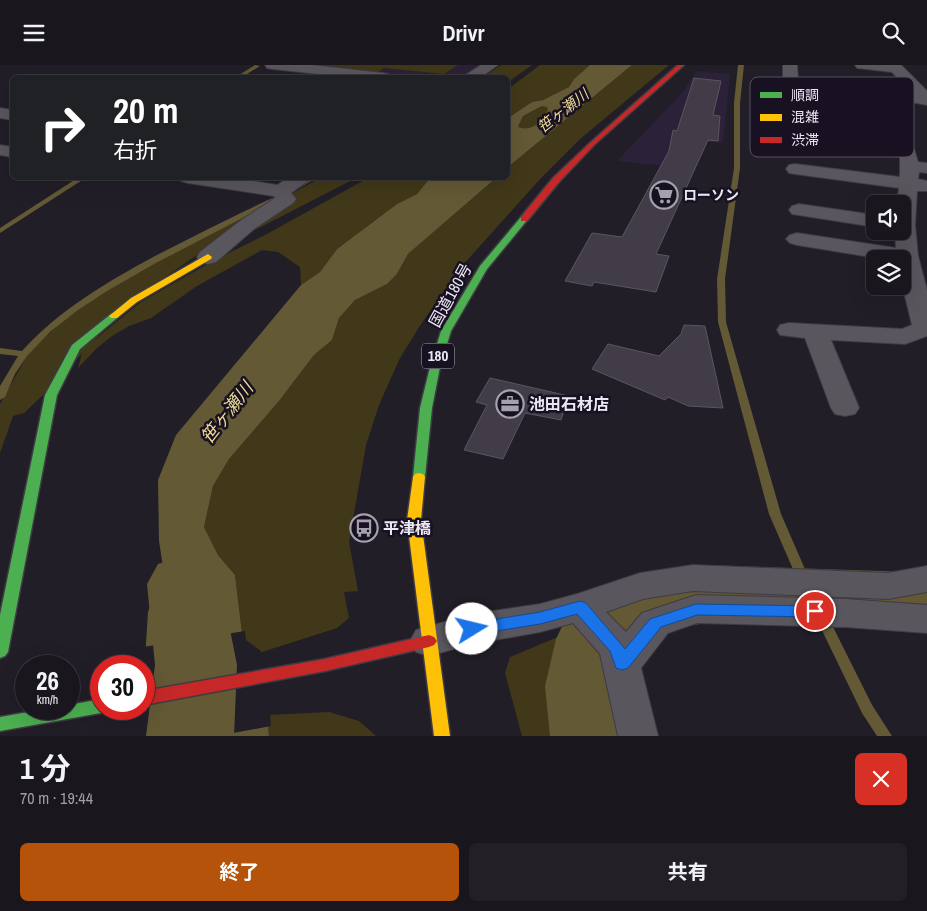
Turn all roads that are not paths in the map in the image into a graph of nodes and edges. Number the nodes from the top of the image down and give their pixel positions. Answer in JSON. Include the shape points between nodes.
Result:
{"nodes":[{"id":1,"x":272,"y":65,"type":"edge"},
{"id":2,"x":491,"y":65,"type":"edge"},
{"id":3,"x":681,"y":65,"type":"edge"},
{"id":4,"x":862,"y":65,"type":"edge"},
{"id":5,"x":894,"y":67,"type":"edge"},
{"id":6,"x":364,"y":75,"type":"edge"},
{"id":7,"x":475,"y":75,"type":"edge"},
{"id":8,"x":904,"y":77,"type":"edge"},
{"id":9,"x":914,"y":87,"type":"edge"},
{"id":10,"x":926,"y":99,"type":"edge"},
{"id":11,"x":927,"y":150,"type":"edge"},
{"id":12,"x":867,"y":157,"type":"edge"},
{"id":13,"x":794,"y":169,"type":"dead end"},
{"id":14,"x":916,"y":171,"type":"edge"},
{"id":15,"x":205,"y":180,"type":"edge"},
{"id":16,"x":300,"y":180,"type":"edge"},
{"id":17,"x":283,"y":194,"type":"junction"},
{"id":18,"x":911,"y":195,"type":"edge"},
{"id":19,"x":798,"y":210,"type":"dead end"},
{"id":20,"x":866,"y":220,"type":"edge"},
{"id":21,"x":797,"y":239,"type":"dead end"},
{"id":22,"x":868,"y":250,"type":"edge"},
{"id":23,"x":208,"y":257,"type":"joint"},
{"id":24,"x":911,"y":272,"type":"edge"},
{"id":25,"x":789,"y":330,"type":"dead end"},
{"id":26,"x":815,"y":331,"type":"junction"},
{"id":27,"x":922,"y":334,"type":"edge"},
{"id":28,"x":845,"y":408,"type":"dead end"},
{"id":29,"x":927,"y":579,"type":"edge"},
{"id":30,"x":778,"y":596,"type":"junction"},
{"id":31,"x":841,"y":598,"type":"junction"},
{"id":32,"x":585,"y":613,"type":"junction"},
{"id":33,"x":927,"y":619,"type":"edge"},
{"id":34,"x":429,"y":641,"type":"junction"},
{"id":35,"x":0,"y":652,"type":"edge"},
{"id":36,"x":619,"y":656,"type":"junction"},
{"id":37,"x":155,"y":696,"type":"edge"},
{"id":38,"x":90,"y":708,"type":"edge"},
{"id":39,"x":0,"y":724,"type":"edge"},
{"id":40,"x":442,"y":736,"type":"edge"},
{"id":41,"x":638,"y":736,"type":"edge"}],
"edges":[{"from":1,"to":6,"type":"street"},
{"from":2,"to":7,"type":"street"},
{"from":3,"to":34,"type":"main road","name":"国道180号","number":"180","via":[[556,180],[483,268],[446,331],[426,408],[414,520]]},
{"from":4,"to":5,"type":"street"},
{"from":5,"to":8,"type":"street"},
{"from":9,"to":10,"type":"street"},
{"from":11,"to":14,"type":"street","via":[[915,149]]},
{"from":12,"to":14,"type":"street"},
{"from":13,"to":14,"type":"street"},
{"from":14,"to":18,"type":"street"},
{"from":15,"to":17,"type":"street"},
{"from":16,"to":17,"type":"street"},
{"from":17,"to":23,"type":"street"},
{"from":19,"to":20,"type":"street"},
{"from":21,"to":22,"type":"street"},
{"from":23,"to":35,"type":"main road","via":[[134,300],[76,347],[51,395]]},
{"from":24,"to":27,"type":"street","via":[[925,328]]},
{"from":25,"to":26,"type":"street"},
{"from":26,"to":27,"type":"street","via":[[905,337]]},
{"from":26,"to":28,"type":"street"},
{"from":29,"to":31,"type":"street"},
{"from":30,"to":31,"type":"street"},
{"from":30,"to":32,"type":"street","via":[[693,578],[640,586]]},
{"from":30,"to":36,"type":"street","via":[[696,609],[655,623]]},
{"from":31,"to":33,"type":"street"},
{"from":32,"to":34,"type":"street","via":[[472,629]]},
{"from":32,"to":36,"type":"street"},
{"from":34,"to":37,"type":"main road","via":[[325,665]]},
{"from":34,"to":40,"type":"main road","name":"国道180号","number":"180"},
{"from":36,"to":41,"type":"street"},
{"from":38,"to":39,"type":"main road"}]}
